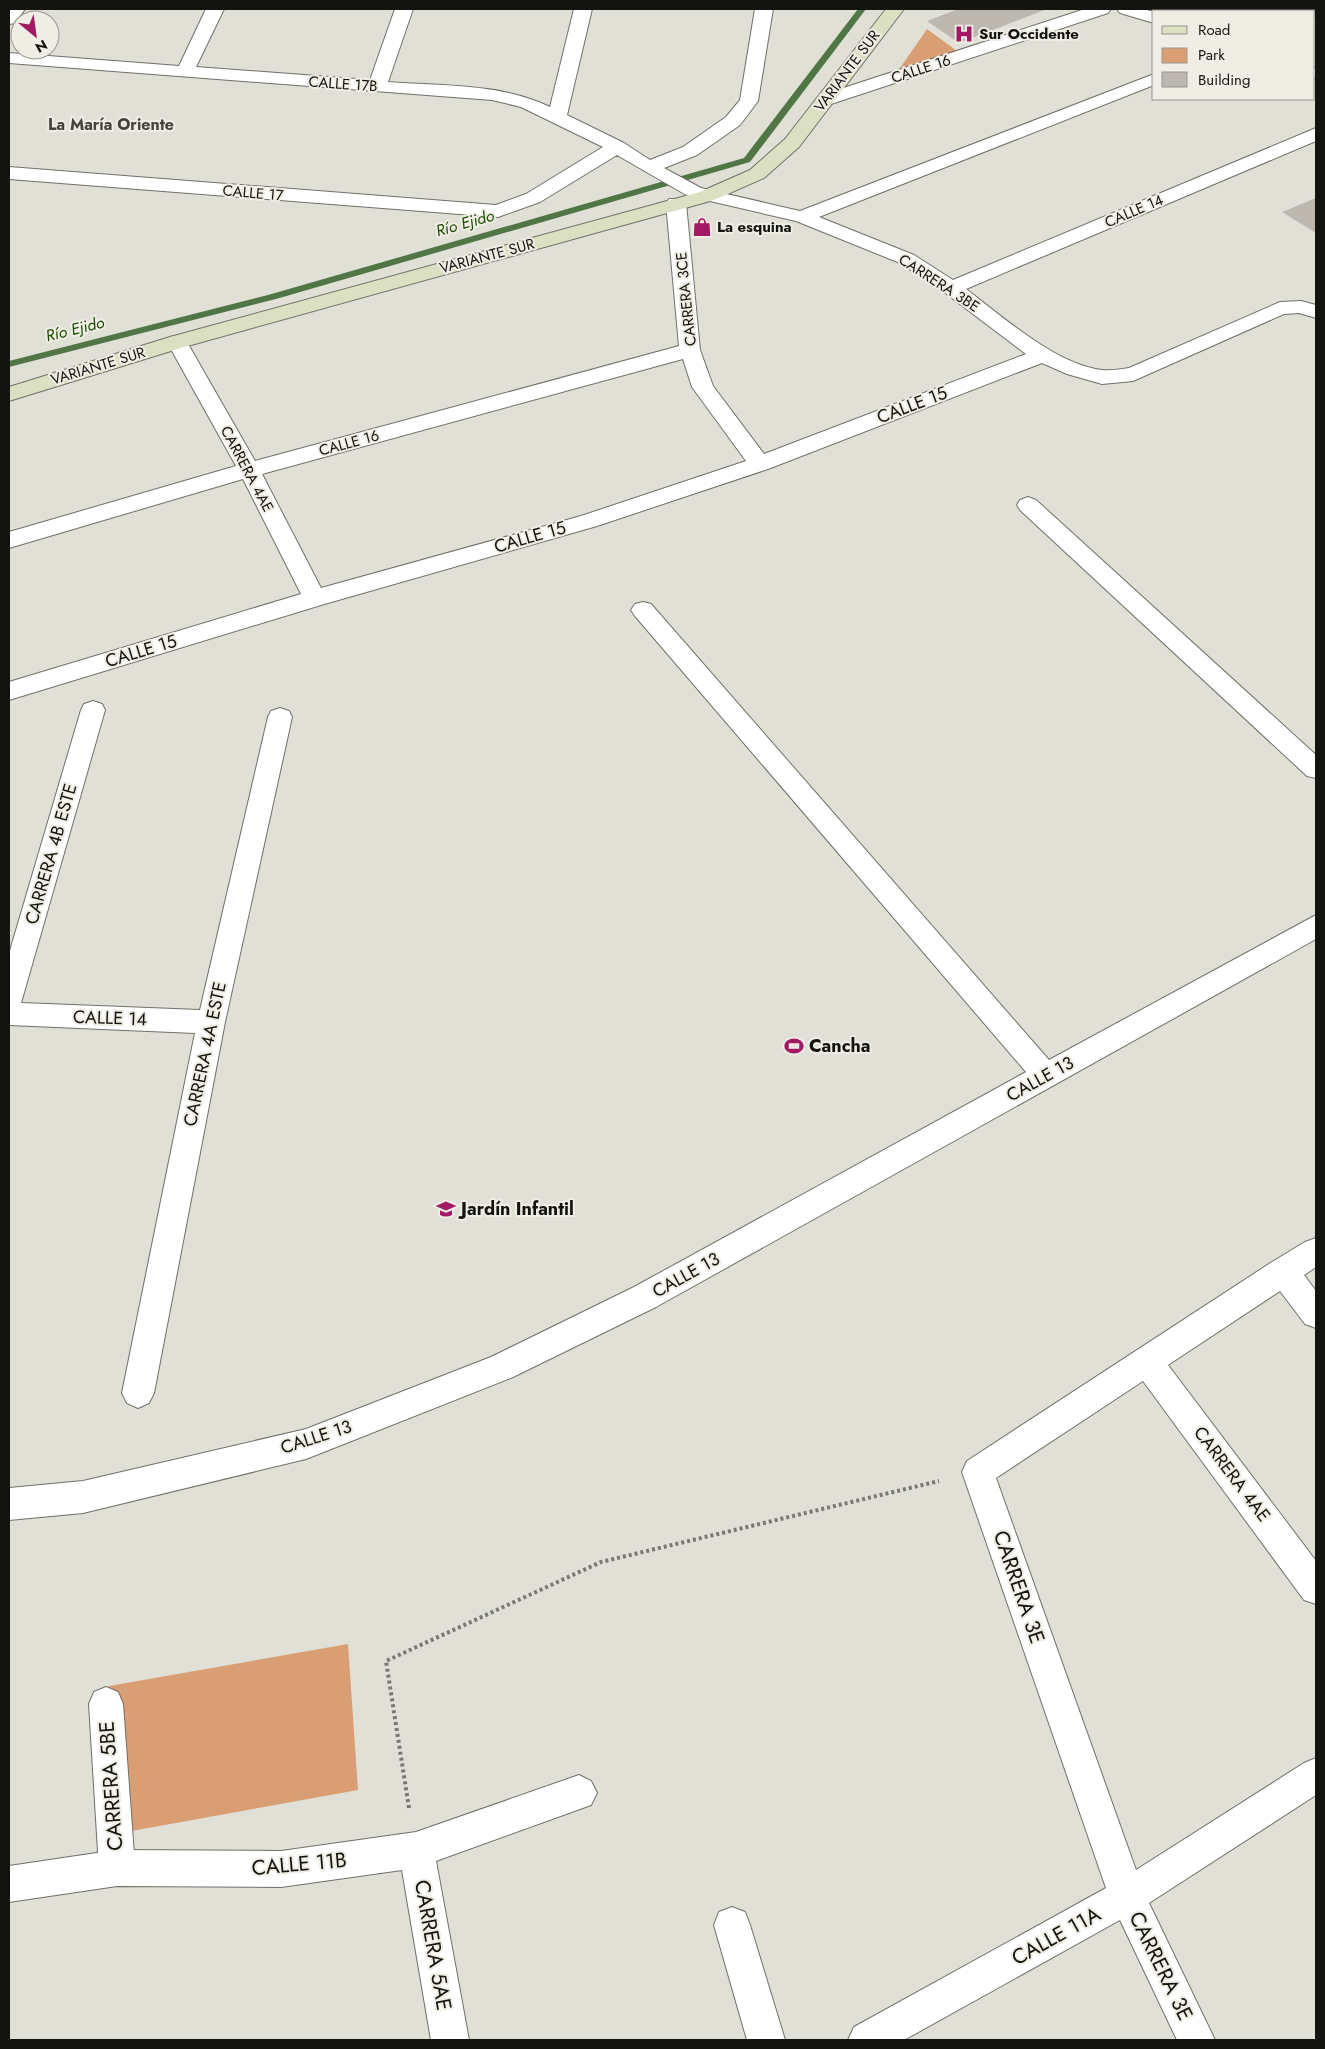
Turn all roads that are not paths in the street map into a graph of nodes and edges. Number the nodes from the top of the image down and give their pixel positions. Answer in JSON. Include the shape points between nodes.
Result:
{"nodes":[{"id":1,"x":16,"y":9,"type":"edge"},
{"id":2,"x":214,"y":9,"type":"edge"},
{"id":3,"x":404,"y":9,"type":"edge"},
{"id":4,"x":583,"y":9,"type":"edge"},
{"id":5,"x":764,"y":9,"type":"edge"},
{"id":6,"x":895,"y":9,"type":"edge"},
{"id":7,"x":1102,"y":9,"type":"edge"},
{"id":8,"x":1126,"y":9,"type":"edge"},
{"id":9,"x":1152,"y":17,"type":"edge"},
{"id":10,"x":9,"y":19,"type":"edge"},
{"id":11,"x":9,"y":58,"type":"edge"},
{"id":12,"x":185,"y":72,"type":"junction"},
{"id":13,"x":1152,"y":80,"type":"edge"},
{"id":14,"x":377,"y":86,"type":"junction"},
{"id":15,"x":825,"y":100,"type":"junction"},
{"id":16,"x":557,"y":117,"type":"junction"},
{"id":17,"x":1316,"y":134,"type":"edge"},
{"id":18,"x":617,"y":147,"type":"junction"},
{"id":19,"x":654,"y":170,"type":"junction"},
{"id":20,"x":9,"y":173,"type":"edge"},
{"id":21,"x":701,"y":194,"type":"junction"},
{"id":22,"x":676,"y":203,"type":"junction"},
{"id":23,"x":802,"y":217,"type":"junction"},
{"id":24,"x":951,"y":288,"type":"junction"},
{"id":25,"x":1308,"y":310,"type":"edge"},
{"id":26,"x":177,"y":342,"type":"junction"},
{"id":27,"x":690,"y":350,"type":"junction"},
{"id":28,"x":1042,"y":355,"type":"junction"},
{"id":29,"x":9,"y":394,"type":"edge"},
{"id":30,"x":760,"y":464,"type":"junction"},
{"id":31,"x":249,"y":470,"type":"junction"},
{"id":32,"x":1028,"y":505,"type":"dead end"},
{"id":33,"x":9,"y":540,"type":"edge"},
{"id":34,"x":315,"y":598,"type":"junction"},
{"id":35,"x":643,"y":610,"type":"dead end"},
{"id":36,"x":9,"y":691,"type":"edge"},
{"id":37,"x":93,"y":710,"type":"dead end"},
{"id":38,"x":280,"y":717,"type":"dead end"},
{"id":39,"x":1316,"y":770,"type":"edge"},
{"id":40,"x":1316,"y":926,"type":"edge"},
{"id":41,"x":9,"y":999,"type":"edge"},
{"id":42,"x":9,"y":1014,"type":"edge"},
{"id":43,"x":211,"y":1022,"type":"junction"},
{"id":44,"x":1046,"y":1076,"type":"junction"},
{"id":45,"x":1316,"y":1251,"type":"edge"},
{"id":46,"x":1283,"y":1272,"type":"junction"},
{"id":47,"x":1316,"y":1314,"type":"edge"},
{"id":48,"x":1147,"y":1361,"type":"junction"},
{"id":49,"x":138,"y":1393,"type":"dead end"},
{"id":50,"x":9,"y":1504,"type":"edge"},
{"id":51,"x":1316,"y":1588,"type":"edge"},
{"id":52,"x":106,"y":1704,"type":"dead end"},
{"id":53,"x":1316,"y":1775,"type":"edge"},
{"id":54,"x":579,"y":1793,"type":"dead end"},
{"id":55,"x":416,"y":1850,"type":"junction"},
{"id":56,"x":117,"y":1868,"type":"junction"},
{"id":57,"x":9,"y":1884,"type":"edge"},
{"id":58,"x":1127,"y":1896,"type":"junction"},
{"id":59,"x":732,"y":1925,"type":"dead end"},
{"id":60,"x":450,"y":2040,"type":"edge"},
{"id":61,"x":766,"y":2040,"type":"edge"},
{"id":62,"x":867,"y":2040,"type":"edge"},
{"id":63,"x":1196,"y":2040,"type":"edge"}],
"edges":[{"from":1,"to":10,"type":"street"},
{"from":2,"to":12,"type":"street"},
{"from":3,"to":14,"type":"street"},
{"from":4,"to":16,"type":"street"},
{"from":5,"to":19,"type":"street","via":[[749,100],[733,121],[690,151]]},
{"from":6,"to":15,"type":"main road","name":"VARIANTE SUR"},
{"from":7,"to":15,"type":"street","name":"CALLE 16"},
{"from":8,"to":9,"type":"street"},
{"from":11,"to":12,"type":"street","name":"CALLE 17B"},
{"from":12,"to":14,"type":"street","name":"CALLE 17B"},
{"from":13,"to":23,"type":"street"},
{"from":14,"to":16,"type":"street","name":"CALLE 17B","via":[[492,95],[527,103]]},
{"from":15,"to":21,"type":"main road","name":"VARIANTE SUR","via":[[792,143],[757,174]]},
{"from":16,"to":18,"type":"street","name":"CALLE 17B"},
{"from":17,"to":24,"type":"street","name":"CALLE 14"},
{"from":18,"to":19,"type":"street","name":"CALLE 17B"},
{"from":18,"to":20,"type":"street","name":"CALLE 17","via":[[533,198],[498,211]]},
{"from":19,"to":21,"type":"street","name":"CALLE 17B"},
{"from":21,"to":22,"type":"main road","name":"VARIANTE SUR"},
{"from":21,"to":23,"type":"street","name":"CARRERA 3BE"},
{"from":22,"to":26,"type":"main road","name":"VARIANTE SUR"},
{"from":22,"to":27,"type":"street","name":"CARRERA 3CE"},
{"from":23,"to":24,"type":"street","name":"CARRERA 3BE","via":[[907,259]]},
{"from":24,"to":28,"type":"street","name":"CARRERA 3BE"},
{"from":25,"to":28,"type":"street","name":"CARRERA 3BE","via":[[1280,308],[1133,374],[1102,377]]},
{"from":26,"to":29,"type":"main road","name":"VARIANTE SUR"},
{"from":26,"to":31,"type":"street","name":"CARRERA 4AE"},
{"from":27,"to":30,"type":"street","name":"CARRERA 3CE","via":[[702,387]]},
{"from":27,"to":31,"type":"street","name":"CALLE 16"},
{"from":28,"to":30,"type":"street","name":"CALLE 15"},
{"from":30,"to":34,"type":"street","name":"CALLE 15","via":[[589,521]]},
{"from":31,"to":33,"type":"street","name":"CALLE 16"},
{"from":31,"to":34,"type":"street","name":"CARRERA 4AE"},
{"from":32,"to":39,"type":"street"},
{"from":34,"to":36,"type":"street","name":"CALLE 15"},
{"from":35,"to":44,"type":"street"},
{"from":37,"to":41,"type":"street","name":"CARRERA 4B ESTE"},
{"from":38,"to":43,"type":"street","name":"CARRERA 4A ESTE"},
{"from":40,"to":44,"type":"street","name":"CALLE 13"},
{"from":42,"to":43,"type":"street","name":"CALLE 14"},
{"from":43,"to":49,"type":"street","name":"CARRERA 4A ESTE"},
{"from":44,"to":50,"type":"street","name":"CALLE 13","via":[[646,1297],[502,1367],[306,1444],[83,1497]]},
{"from":45,"to":46,"type":"street"},
{"from":46,"to":47,"type":"street"},
{"from":46,"to":48,"type":"street"},
{"from":48,"to":51,"type":"street","name":"CARRERA 4AE"},
{"from":48,"to":58,"type":"street","name":"CARRERA 3E","via":[[978,1472]]},
{"from":52,"to":56,"type":"street","name":"CARRERA 5BE"},
{"from":53,"to":58,"type":"street","name":"CALLE 11A"},
{"from":54,"to":55,"type":"street","name":"CALLE 11B"},
{"from":55,"to":56,"type":"street","name":"CALLE 11B","via":[[281,1869]]},
{"from":55,"to":60,"type":"street","name":"CARRERA 5AE"},
{"from":56,"to":57,"type":"street","name":"CALLE 11B"},
{"from":58,"to":62,"type":"street","name":"CALLE 11A"},
{"from":58,"to":63,"type":"street","name":"CARRERA 3E"},
{"from":59,"to":61,"type":"street"}]}
